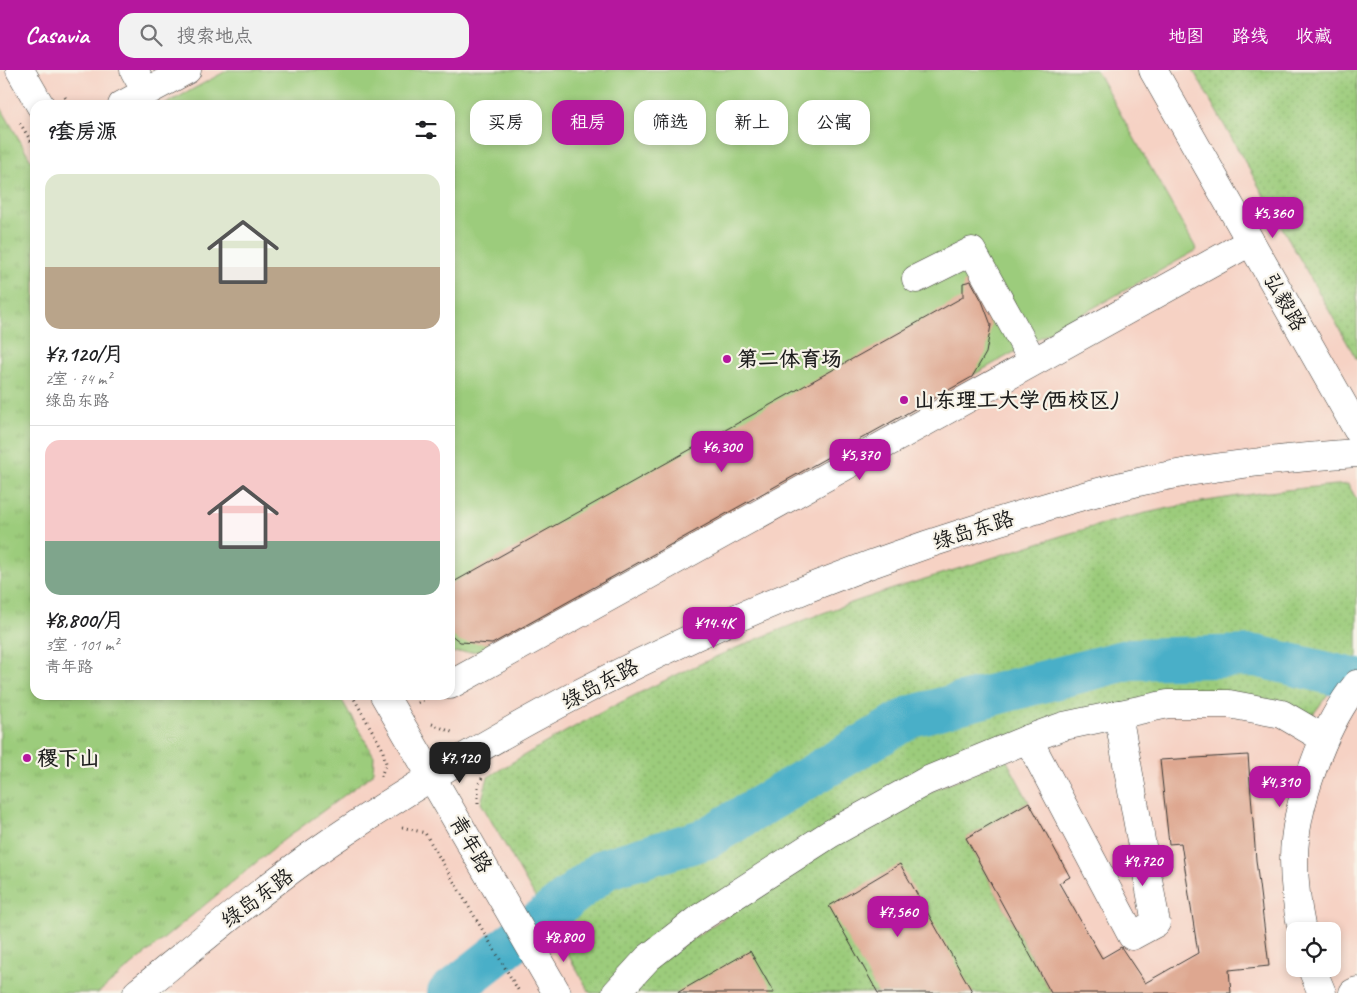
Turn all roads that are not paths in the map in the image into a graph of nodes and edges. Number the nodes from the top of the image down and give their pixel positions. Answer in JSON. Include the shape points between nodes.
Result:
{"nodes":[{"id":1,"x":20,"y":70,"type":"edge"},
{"id":2,"x":187,"y":70,"type":"edge"},
{"id":3,"x":1153,"y":70,"type":"edge"},
{"id":4,"x":140,"y":81,"type":"edge"},
{"id":5,"x":37,"y":100,"type":"edge"},
{"id":6,"x":126,"y":100,"type":"edge"},
{"id":7,"x":1250,"y":242,"type":"junction"},
{"id":8,"x":916,"y":279,"type":"dead end"},
{"id":9,"x":1033,"y":361,"type":"junction"},
{"id":10,"x":1357,"y":429,"type":"edge"},
{"id":11,"x":1357,"y":452,"type":"edge"},
{"id":12,"x":455,"y":682,"type":"edge"},
{"id":13,"x":1351,"y":692,"type":"edge"},
{"id":14,"x":387,"y":700,"type":"edge"},
{"id":15,"x":1118,"y":714,"type":"junction"},
{"id":16,"x":1324,"y":738,"type":"junction"},
{"id":17,"x":1028,"y":739,"type":"junction"},
{"id":18,"x":432,"y":777,"type":"junction"},
{"id":19,"x":1300,"y":922,"type":"edge"},
{"id":20,"x":1315,"y":977,"type":"edge"},
{"id":21,"x":1357,"y":991,"type":"edge"},
{"id":22,"x":137,"y":993,"type":"edge"},
{"id":23,"x":557,"y":993,"type":"edge"},
{"id":24,"x":616,"y":993,"type":"edge"},
{"id":25,"x":1322,"y":993,"type":"edge"},
{"id":26,"x":1353,"y":993,"type":"edge"}],
"edges":[{"from":1,"to":5,"type":"street"},
{"from":2,"to":4,"type":"street"},
{"from":3,"to":7,"type":"street","name":"弘毅路"},
{"from":4,"to":6,"type":"street"},
{"from":7,"to":9,"type":"street"},
{"from":7,"to":10,"type":"street","name":"弘毅路"},
{"from":8,"to":9,"type":"street","via":[[972,250]]},
{"from":9,"to":12,"type":"street"},
{"from":11,"to":18,"type":"street","name":"绿岛东路","via":[[1187,472],[1080,496],[915,548],[826,580],[700,632],[592,687]]},
{"from":13,"to":16,"type":"street"},
{"from":14,"to":18,"type":"street","name":"青年路"},
{"from":15,"to":16,"type":"street","via":[[1168,704],[1228,704],[1282,714]]},
{"from":15,"to":17,"type":"street","via":[[1064,726]]},
{"from":15,"to":17,"type":"street","via":[[1156,923],[1132,936]]},
{"from":16,"to":19,"type":"street","via":[[1300,816],[1294,857],[1295,896]]},
{"from":17,"to":24,"type":"street","via":[[926,781],[823,839],[698,919],[648,958]]},
{"from":18,"to":22,"type":"street","name":"绿岛东路","via":[[329,843],[236,912]]},
{"from":18,"to":23,"type":"street","name":"青年路"},
{"from":20,"to":25,"type":"street"},
{"from":21,"to":26,"type":"street"}]}
